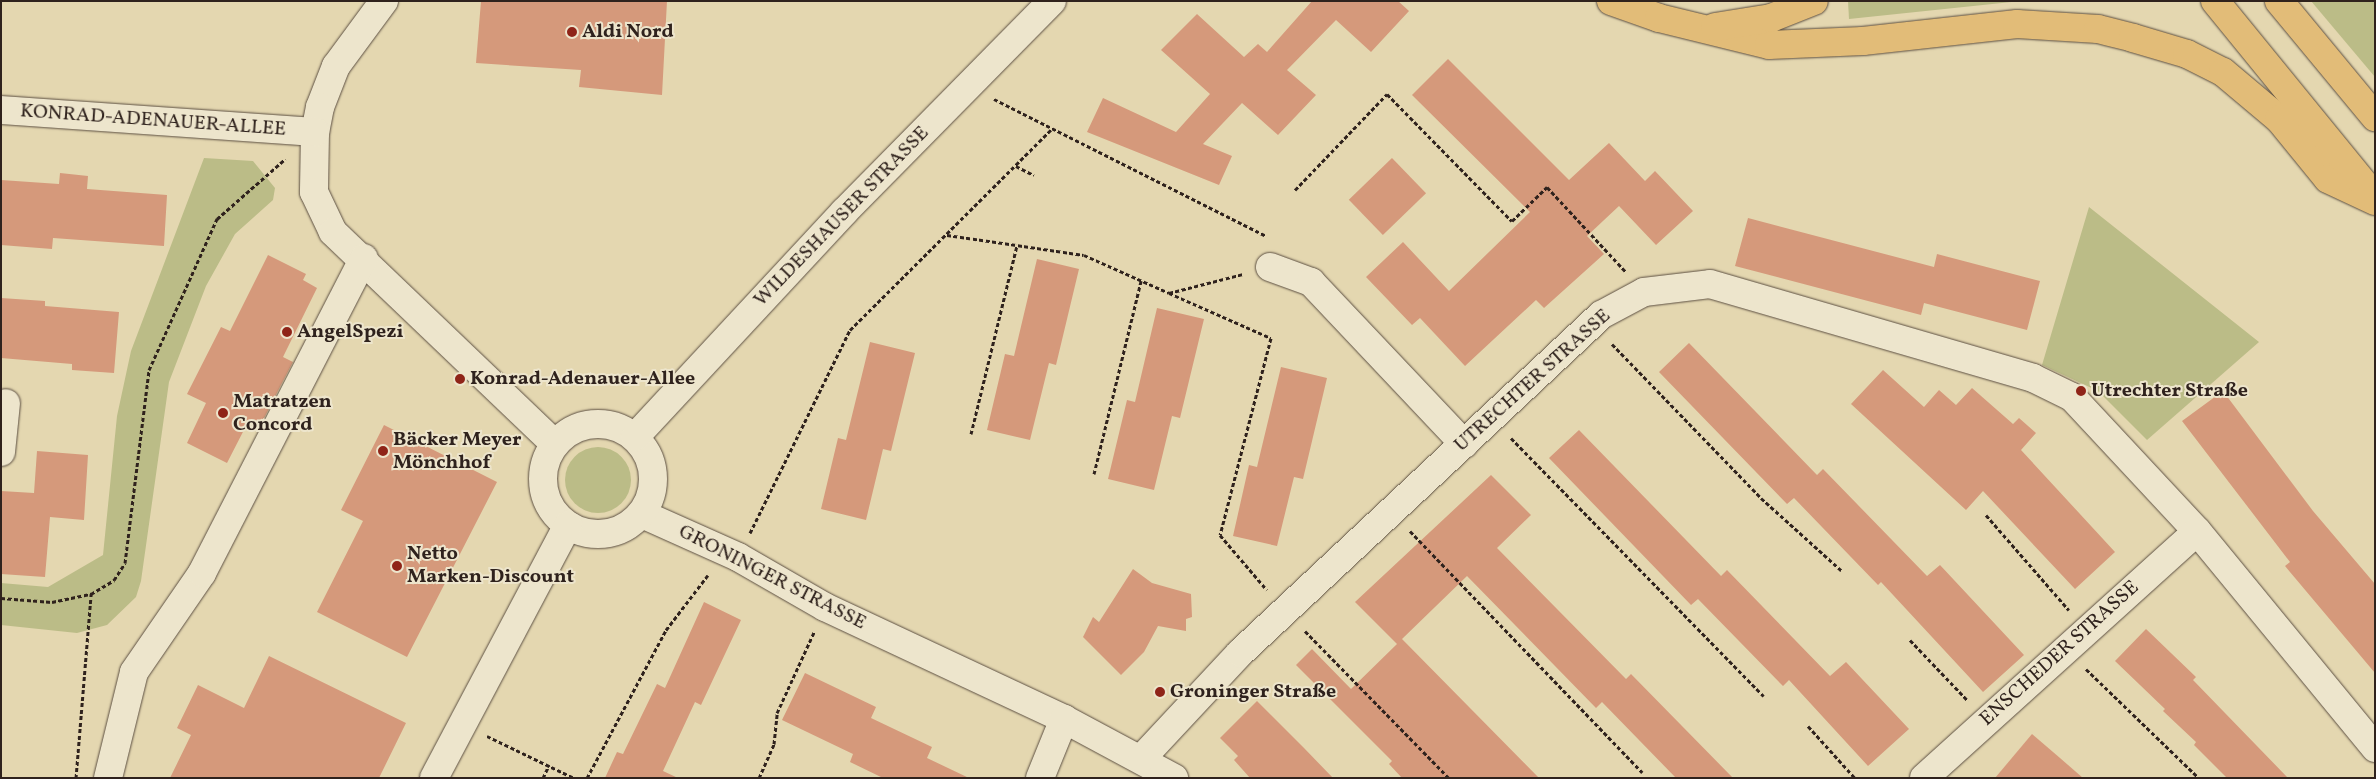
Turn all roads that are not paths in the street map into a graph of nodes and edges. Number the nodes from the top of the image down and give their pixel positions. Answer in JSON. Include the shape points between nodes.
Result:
{"nodes":[{"id":1,"x":384,"y":1,"type":"edge"},
{"id":2,"x":1052,"y":1,"type":"edge"},
{"id":3,"x":1611,"y":1,"type":"edge"},
{"id":4,"x":1814,"y":1,"type":"edge"},
{"id":5,"x":2215,"y":1,"type":"edge"},
{"id":6,"x":2279,"y":1,"type":"edge"},
{"id":7,"x":1703,"y":28,"type":"junction"},
{"id":8,"x":1,"y":110,"type":"edge"},
{"id":9,"x":2375,"y":118,"type":"edge"},
{"id":10,"x":315,"y":132,"type":"junction"},
{"id":11,"x":2375,"y":197,"type":"edge"},
{"id":12,"x":2375,"y":201,"type":"edge"},
{"id":13,"x":364,"y":258,"type":"junction"},
{"id":14,"x":1270,"y":267,"type":"road end"},
{"id":15,"x":11,"y":403,"type":"edge"},
{"id":16,"x":635,"y":437,"type":"junction"},
{"id":17,"x":554,"y":443,"type":"junction"},
{"id":18,"x":1464,"y":444,"type":"junction"},
{"id":19,"x":1,"y":452,"type":"edge"},
{"id":20,"x":642,"y":514,"type":"junction"},
{"id":21,"x":568,"y":525,"type":"junction"},
{"id":22,"x":2197,"y":531,"type":"junction"},
{"id":23,"x":1064,"y":719,"type":"junction"},
{"id":24,"x":2375,"y":748,"type":"edge"},
{"id":25,"x":1142,"y":758,"type":"junction"},
{"id":26,"x":108,"y":778,"type":"edge"},
{"id":27,"x":434,"y":778,"type":"edge"},
{"id":28,"x":1040,"y":778,"type":"edge"},
{"id":29,"x":1174,"y":778,"type":"edge"},
{"id":30,"x":1924,"y":778,"type":"edge"}],
"edges":[{"from":1,"to":10,"type":"street","via":[[336,66],[320,107]]},
{"from":2,"to":16,"type":"street","name":"WILDESHAUSER STRASSE","via":[[844,212]]},
{"from":3,"to":7,"type":"highway","via":[[1659,18]]},
{"from":4,"to":7,"type":"highway","via":[[1771,18]]},
{"from":5,"to":11,"type":"highway"},
{"from":6,"to":9,"type":"highway"},
{"from":7,"to":12,"type":"highway","via":[[1769,45],[1854,41],[2017,24],[2098,29],[2187,54],[2223,72],[2279,119],[2328,179]]},
{"from":8,"to":10,"type":"street","name":"KONRAD-ADENAUER-ALLEE"},
{"from":10,"to":13,"type":"street","name":"KONRAD-ADENAUER-ALLEE","via":[[314,192],[333,232]]},
{"from":13,"to":17,"type":"street","name":"KONRAD-ADENAUER-ALLEE"},
{"from":13,"to":26,"type":"street","via":[[202,573],[134,672]]},
{"from":14,"to":18,"type":"street","via":[[1311,282]]},
{"from":15,"to":19,"type":"street"},
{"from":16,"to":17,"type":"street","via":[[607,424],[586,425]]},
{"from":16,"to":20,"type":"street","via":[[651,462],[653,474],[652,493]]},
{"from":17,"to":21,"type":"street","via":[[544,470],[544,489],[547,500]]},
{"from":18,"to":22,"type":"street","name":"UTRECHTER STRASSE","via":[[1592,323],[1644,292],[1710,284],[2033,378],[2072,398]]},
{"from":18,"to":25,"type":"street","name":"UTRECHTER STRASSE","via":[[1240,653]]},
{"from":20,"to":21,"type":"street","via":[[621,529],[593,534]]},
{"from":20,"to":23,"type":"street","name":"GRONINGER STRASSE","via":[[728,553],[825,607]]},
{"from":21,"to":27,"type":"street"},
{"from":22,"to":24,"type":"street","name":"UTRECHTER STRASSE"},
{"from":22,"to":30,"type":"street","name":"ENSCHEDER STRASSE"},
{"from":23,"to":25,"type":"street","name":"GRONINGER STRASSE"},
{"from":23,"to":28,"type":"street"},
{"from":25,"to":29,"type":"street","name":"GRONINGER STRASSE"}]}
